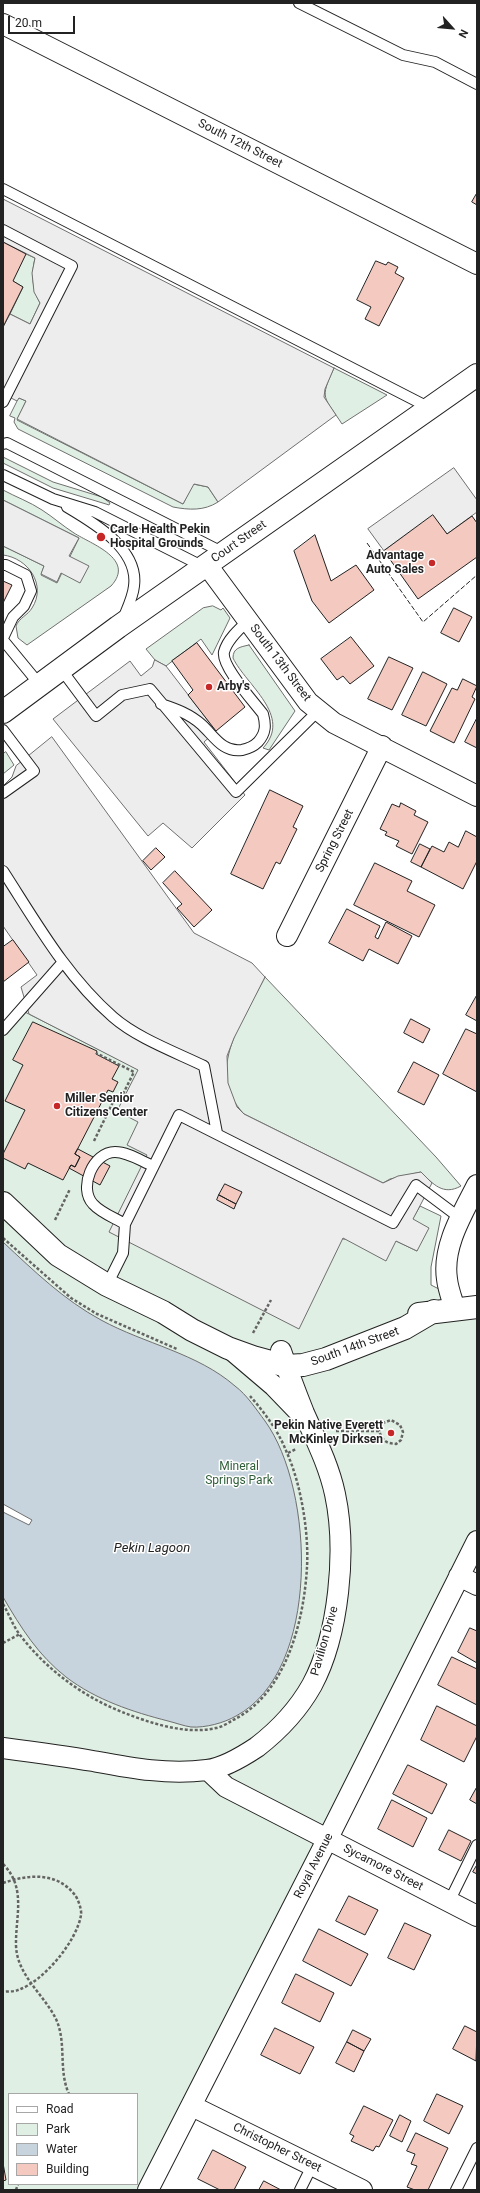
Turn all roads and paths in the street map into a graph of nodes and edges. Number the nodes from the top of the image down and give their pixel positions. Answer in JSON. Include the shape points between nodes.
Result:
{"nodes":[{"id":1,"x":299,"y":3,"type":"edge"},
{"id":2,"x":3,"y":24,"type":"edge"},
{"id":3,"x":477,"y":84,"type":"edge"},
{"id":4,"x":3,"y":189,"type":"edge"},
{"id":5,"x":3,"y":230,"type":"edge"},
{"id":6,"x":477,"y":264,"type":"edge"},
{"id":7,"x":477,"y":375,"type":"edge"},
{"id":8,"x":3,"y":402,"type":"edge"},
{"id":9,"x":430,"y":408,"type":"junction"},
{"id":10,"x":3,"y":444,"type":"edge"},
{"id":11,"x":3,"y":476,"type":"edge"},
{"id":12,"x":53,"y":500,"type":"junction"},
{"id":13,"x":211,"y":562,"type":"junction"},
{"id":14,"x":3,"y":566,"type":"edge"},
{"id":15,"x":248,"y":621,"type":"junction"},
{"id":16,"x":121,"y":625,"type":"junction"},
{"id":17,"x":3,"y":639,"type":"edge"},
{"id":18,"x":61,"y":669,"type":"junction"},
{"id":19,"x":40,"y":685,"type":"junction"},
{"id":20,"x":161,"y":704,"type":"junction"},
{"id":21,"x":318,"y":711,"type":"junction"},
{"id":22,"x":3,"y":712,"type":"edge"},
{"id":23,"x":3,"y":730,"type":"edge"},
{"id":24,"x":382,"y":746,"type":"junction"},
{"id":25,"x":3,"y":793,"type":"edge"},
{"id":26,"x":477,"y":796,"type":"edge"},
{"id":27,"x":3,"y":871,"type":"edge"},
{"id":28,"x":287,"y":936,"type":"dead end"},
{"id":29,"x":62,"y":963,"type":"junction"},
{"id":30,"x":3,"y":1030,"type":"edge"},
{"id":31,"x":96,"y":1053,"type":"dead end"},
{"id":32,"x":216,"y":1133,"type":"junction"},
{"id":33,"x":92,"y":1146,"type":"dead end"},
{"id":34,"x":153,"y":1166,"type":"junction"},
{"id":35,"x":477,"y":1185,"type":"edge"},
{"id":36,"x":71,"y":1186,"type":"dead end"},
{"id":37,"x":3,"y":1203,"type":"edge"},
{"id":38,"x":460,"y":1218,"type":"junction"},
{"id":39,"x":55,"y":1220,"type":"dead end"},
{"id":40,"x":124,"y":1224,"type":"junction"},
{"id":41,"x":107,"y":1285,"type":"junction"},
{"id":42,"x":271,"y":1300,"type":"dead end"},
{"id":43,"x":477,"y":1307,"type":"edge"},
{"id":44,"x":444,"y":1310,"type":"junction"},
{"id":45,"x":163,"y":1312,"type":"junction"},
{"id":46,"x":251,"y":1339,"type":"dead end"},
{"id":47,"x":228,"y":1348,"type":"junction"},
{"id":48,"x":283,"y":1358,"type":"junction"},
{"id":49,"x":249,"y":1394,"type":"dead end"},
{"id":50,"x":310,"y":1425,"type":"junction"},
{"id":51,"x":379,"y":1431,"type":"junction"},
{"id":52,"x":330,"y":1433,"type":"dead end"},
{"id":53,"x":477,"y":1541,"type":"edge"},
{"id":54,"x":468,"y":1581,"type":"edge"},
{"id":55,"x":3,"y":1604,"type":"edge"},
{"id":56,"x":20,"y":1634,"type":"junction"},
{"id":57,"x":3,"y":1643,"type":"edge"},
{"id":58,"x":3,"y":1748,"type":"edge"},
{"id":59,"x":208,"y":1770,"type":"junction"},
{"id":60,"x":327,"y":1840,"type":"junction"},
{"id":61,"x":477,"y":1844,"type":"edge"},
{"id":62,"x":3,"y":1864,"type":"edge"},
{"id":63,"x":14,"y":1880,"type":"junction"},
{"id":64,"x":3,"y":1883,"type":"edge"},
{"id":65,"x":449,"y":1902,"type":"junction"},
{"id":66,"x":477,"y":1916,"type":"edge"},
{"id":67,"x":31,"y":1984,"type":"junction"},
{"id":68,"x":3,"y":1992,"type":"edge"},
{"id":69,"x":69,"y":2093,"type":"edge"},
{"id":70,"x":192,"y":2106,"type":"junction"},
{"id":71,"x":477,"y":2148,"type":"edge"},
{"id":72,"x":312,"y":2166,"type":"junction"},
{"id":73,"x":148,"y":2190,"type":"edge"},
{"id":74,"x":300,"y":2190,"type":"edge"},
{"id":75,"x":362,"y":2190,"type":"edge"},
{"id":76,"x":456,"y":2190,"type":"edge"}],
"edges":[{"from":1,"to":3,"type":"lane","via":[[402,55],[435,62]]},
{"from":2,"to":6,"type":"street","name":"South 12th Street"},
{"from":4,"to":9,"type":"lane"},
{"from":5,"to":8,"type":"lane","via":[[72,266]]},
{"from":7,"to":9,"type":"main road","name":"Court Street"},
{"from":9,"to":13,"type":"main road","name":"Court Street"},
{"from":10,"to":13,"type":"lane","via":[[7,443]]},
{"from":11,"to":12,"type":"lane"},
{"from":12,"to":13,"type":"lane","via":[[95,512]]},
{"from":12,"to":16,"type":"lane","via":[[106,534],[122,548],[132,566],[135,586]]},
{"from":13,"to":15,"type":"street","name":"South 13th Street"},
{"from":13,"to":16,"type":"main road","name":"Court Street"},
{"from":14,"to":17,"type":"lane","via":[[6,565],[26,575],[31,591],[24,606],[13,617]]},
{"from":15,"to":20,"type":"lane","via":[[231,640],[224,653],[225,664],[263,714],[264,733],[257,743],[235,751],[225,747],[183,711]]},
{"from":15,"to":21,"type":"street","name":"South 13th Street","via":[[308,702]]},
{"from":16,"to":18,"type":"main road","name":"Court Street"},
{"from":17,"to":19,"type":"lane"},
{"from":18,"to":19,"type":"main road","name":"Court Street"},
{"from":18,"to":20,"type":"lane","via":[[96,716],[122,695],[150,689]]},
{"from":19,"to":22,"type":"main road","name":"Court Street"},
{"from":20,"to":21,"type":"lane","via":[[236,792]]},
{"from":21,"to":24,"type":"street","name":"South 13th Street"},
{"from":23,"to":25,"type":"lane","via":[[34,771]]},
{"from":24,"to":26,"type":"street","name":"South 13th Street"},
{"from":24,"to":28,"type":"street","name":"Spring Street"},
{"from":27,"to":29,"type":"lane"},
{"from":29,"to":30,"type":"lane"},
{"from":29,"to":32,"type":"lane","via":[[113,1017],[146,1038],[204,1066]]},
{"from":31,"to":33,"type":"path","via":[[134,1072],[120,1100],[115,1098]]},
{"from":32,"to":34,"type":"lane","via":[[179,1115]]},
{"from":32,"to":38,"type":"lane","via":[[392,1222],[416,1185]]},
{"from":34,"to":40,"type":"lane"},
{"from":34,"to":40,"type":"lane","via":[[125,1153],[114,1152],[104,1155],[92,1166],[88,1178],[88,1194],[93,1204]]},
{"from":35,"to":38,"type":"street"},
{"from":36,"to":39,"type":"path"},
{"from":37,"to":41,"type":"main road","name":"South 14th Street","via":[[58,1255]]},
{"from":38,"to":44,"type":"street","via":[[447,1258]]},
{"from":40,"to":41,"type":"lane","via":[[123,1253]]},
{"from":41,"to":45,"type":"main road","name":"South 14th Street"},
{"from":42,"to":46,"type":"path"},
{"from":43,"to":44,"type":"main road","name":"South 14th Street"},
{"from":44,"to":48,"type":"main road","name":"South 14th Street","via":[[326,1359],[304,1365]]},
{"from":45,"to":47,"type":"main road","name":"South 14th Street"},
{"from":45,"to":48,"type":"main road","name":"South 14th Street","via":[[195,1321]]},
{"from":47,"to":48,"type":"main road","name":"South 14th Street","via":[[252,1357]]},
{"from":47,"to":50,"type":"street","name":"Pavilion Drive","via":[[282,1394]]},
{"from":48,"to":50,"type":"street","name":"Pavilion Drive"},
{"from":49,"to":56,"type":"path","via":[[288,1453],[297,1483],[306,1534],[307,1567],[301,1608],[290,1653],[277,1680],[259,1702],[243,1715],[217,1728],[189,1731],[130,1716],[105,1706],[70,1685],[44,1662]]},
{"from":50,"to":59,"type":"street","name":"Pavilion Drive","via":[[335,1495],[341,1543],[332,1626],[320,1668],[301,1702],[277,1732],[235,1760]]},
{"from":51,"to":51,"type":"path","via":[[386,1444],[396,1444],[401,1440],[403,1432],[400,1425],[391,1420],[383,1423]]},
{"from":51,"to":52,"type":"path","via":[[360,1433],[344,1430]]},
{"from":53,"to":54,"type":"street","name":"Royal Avenue"},
{"from":54,"to":60,"type":"street","name":"Royal Avenue"},
{"from":55,"to":56,"type":"path"},
{"from":56,"to":57,"type":"path"},
{"from":58,"to":59,"type":"street","name":"Pavilion Drive","via":[[145,1771],[169,1773]]},
{"from":59,"to":60,"type":"street","name":"Sycamore Street","via":[[226,1787]]},
{"from":60,"to":65,"type":"street","name":"Sycamore Street"},
{"from":60,"to":70,"type":"street","name":"Royal Avenue"},
{"from":61,"to":65,"type":"lane"},
{"from":62,"to":63,"type":"path"},
{"from":63,"to":64,"type":"path"},
{"from":63,"to":67,"type":"path","via":[[19,1906],[16,1950],[23,1971]]},
{"from":63,"to":67,"type":"path","via":[[34,1876],[55,1879],[67,1885],[77,1898],[81,1914],[70,1941],[51,1967]]},
{"from":65,"to":66,"type":"street","name":"Sycamore Street"},
{"from":67,"to":68,"type":"path","via":[[18,1990]]},
{"from":67,"to":69,"type":"path","via":[[48,2006],[60,2030],[63,2073]]},
{"from":70,"to":72,"type":"street","name":"Christopher Street"},
{"from":70,"to":73,"type":"street","name":"Royal Avenue"},
{"from":71,"to":76,"type":"lane"},
{"from":72,"to":74,"type":"lane"},
{"from":72,"to":75,"type":"street","name":"Christopher Street"}]}
